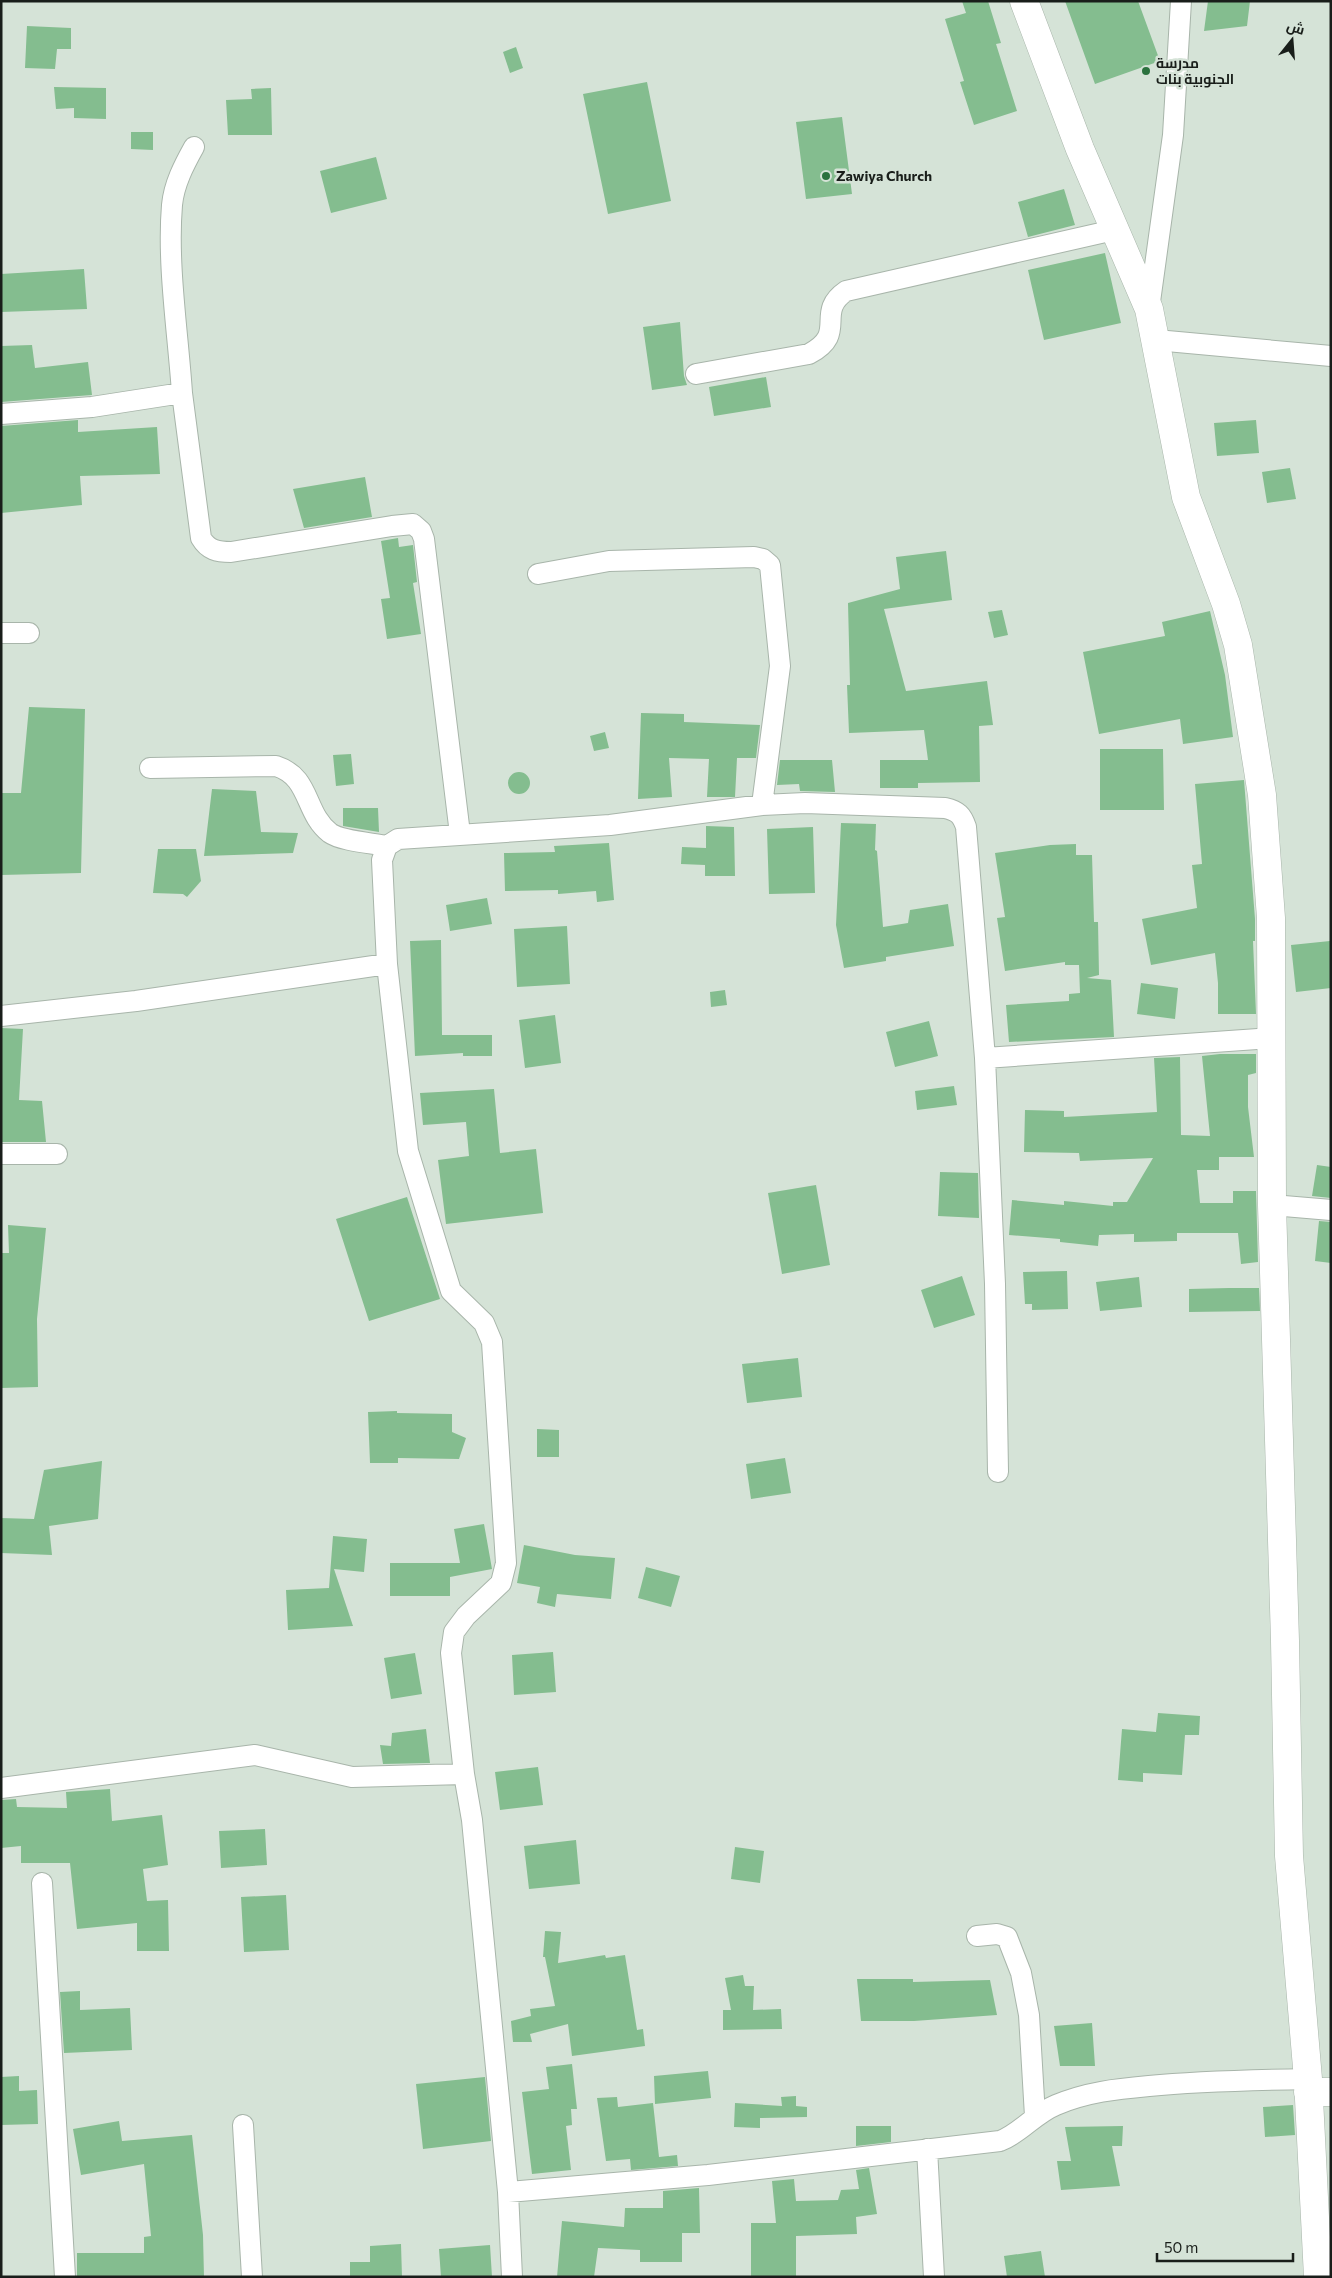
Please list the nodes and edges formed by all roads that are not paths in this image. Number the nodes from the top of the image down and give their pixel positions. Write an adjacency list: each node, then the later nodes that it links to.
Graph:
1 (1024, 1): 4 (street)
2 (1181, 1): 5 (street)
3 (194, 147): 9 (street)
4 (1114, 230): 5 (street); 8 (street)
5 (1149, 309): 6 (street)
6 (1156, 340): 7 (street); 20 (street)
7 (1331, 356)
8 (696, 374)
9 (182, 394): 10 (street); 16 (street)
10 (1, 414)
11 (538, 574): 15 (street)
12 (29, 632): 13 (street)
13 (1, 633)
14 (150, 768): 17 (street)
15 (762, 805): 16 (street); 21 (street)
16 (460, 834): 17 (street)
17 (387, 846): 18 (street)
18 (388, 964): 19 (street); 27 (street)
19 (1, 1016)
20 (1273, 1038): 21 (street); 24 (street)
21 (986, 1058): 26 (street)
22 (1, 1154): 23 (street)
23 (57, 1154)
24 (1272, 1205): 25 (street); 31 (street)
25 (1331, 1210)
26 (998, 1472)
27 (464, 1774): 28 (street); 35 (street)
28 (1, 1788)
29 (42, 1883): 36 (street)
30 (977, 1936): 32 (street)
31 (1316, 2088): 32 (street); 40 (street)
32 (1035, 2116): 34 (street)
33 (243, 2125): 37 (street)
34 (927, 2149): 35 (street); 39 (street)
35 (508, 2192): 38 (street)
36 (65, 2277)
37 (252, 2277)
38 (512, 2277)
39 (934, 2277)
40 (1318, 2277)

